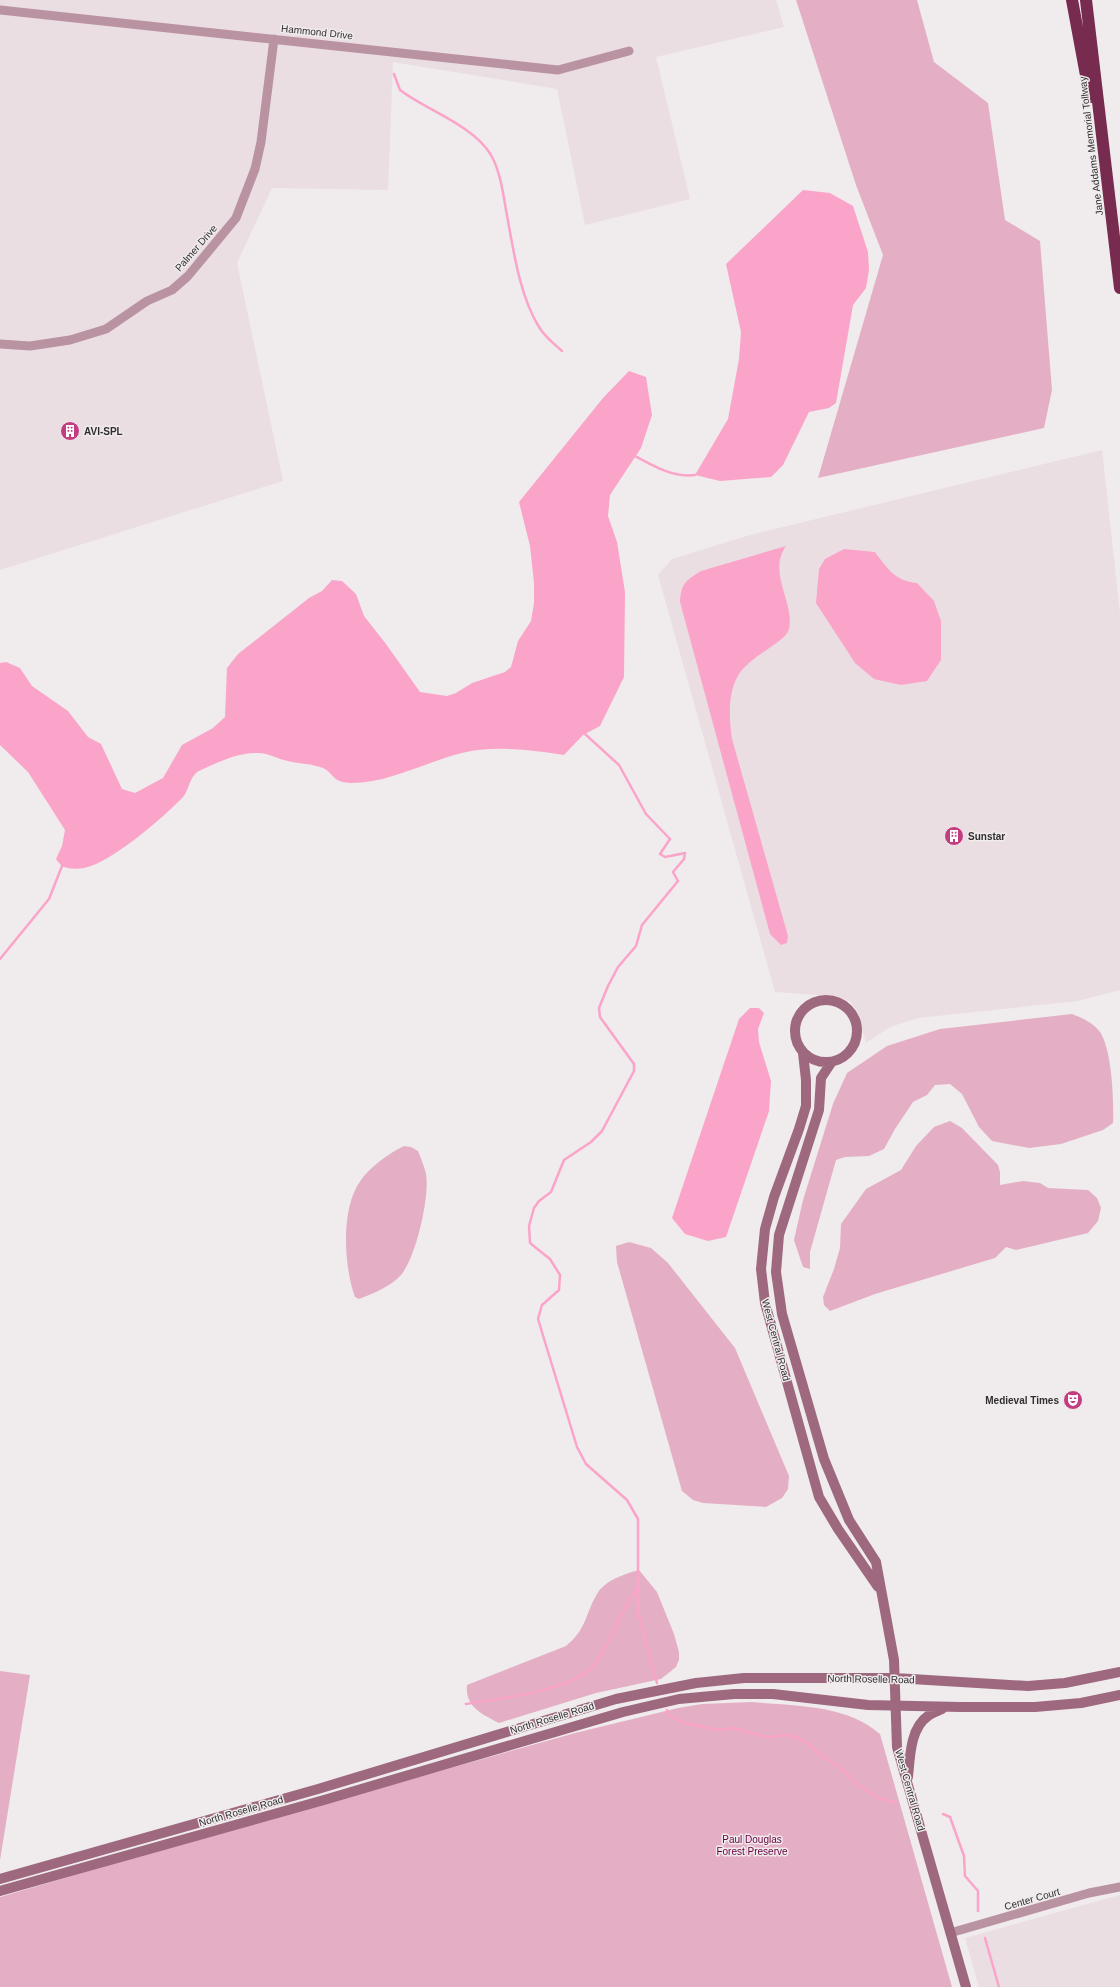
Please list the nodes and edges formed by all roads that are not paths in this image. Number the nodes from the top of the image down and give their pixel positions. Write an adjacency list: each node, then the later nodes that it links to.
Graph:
1 (1072, 0): 6 (highway)
2 (1086, 0): 6 (highway, Jane Addams Memorial Tollway)
3 (0, 10): 4 (street, Hammond Drive)
4 (274, 39): 5 (street, Hammond Drive); 8 (street, Palmer Drive)
5 (629, 51)
6 (1110, 200): 7 (highway, Jane Addams Memorial Tollway)
7 (1120, 288)
8 (0, 344)
9 (803, 1053): 10 (main road); 10 (main road); 11 (main road, West Central Road)
10 (831, 1062): 12 (main road, West Central Road)
11 (762, 1260): 12 (main road); 14 (main road, West Central Road)
12 (776, 1262): 13 (main road, West Central Road)
13 (795, 1357): 14 (main road); 15 (main road, West Central Road)
14 (781, 1360): 16 (main road, West Central Road)
15 (824, 1459): 16 (main road); 17 (main road, West Central Road)
16 (809, 1463): 17 (main road, West Central Road)
17 (879, 1588): 19 (main road, West Central Road)
18 (1120, 1672): 19 (main road, North Roselle Road)
19 (895, 1678): 21 (main road, West Central Road); 24 (main road, North Roselle Road)
20 (1120, 1695): 22 (main road, North Roselle Road)
21 (895, 1707): 22 (main road, North Roselle Road); 23 (main road, West Central Road); 26 (main road, North Roselle Road)
22 (946, 1708): 23 (main road)
23 (907, 1781): 27 (main road, West Central Road)
24 (0, 1879)
25 (1120, 1887): 27 (street, Center Court)
26 (0, 1891)
27 (950, 1933): 28 (main road, West Central Road)
28 (966, 1987)

